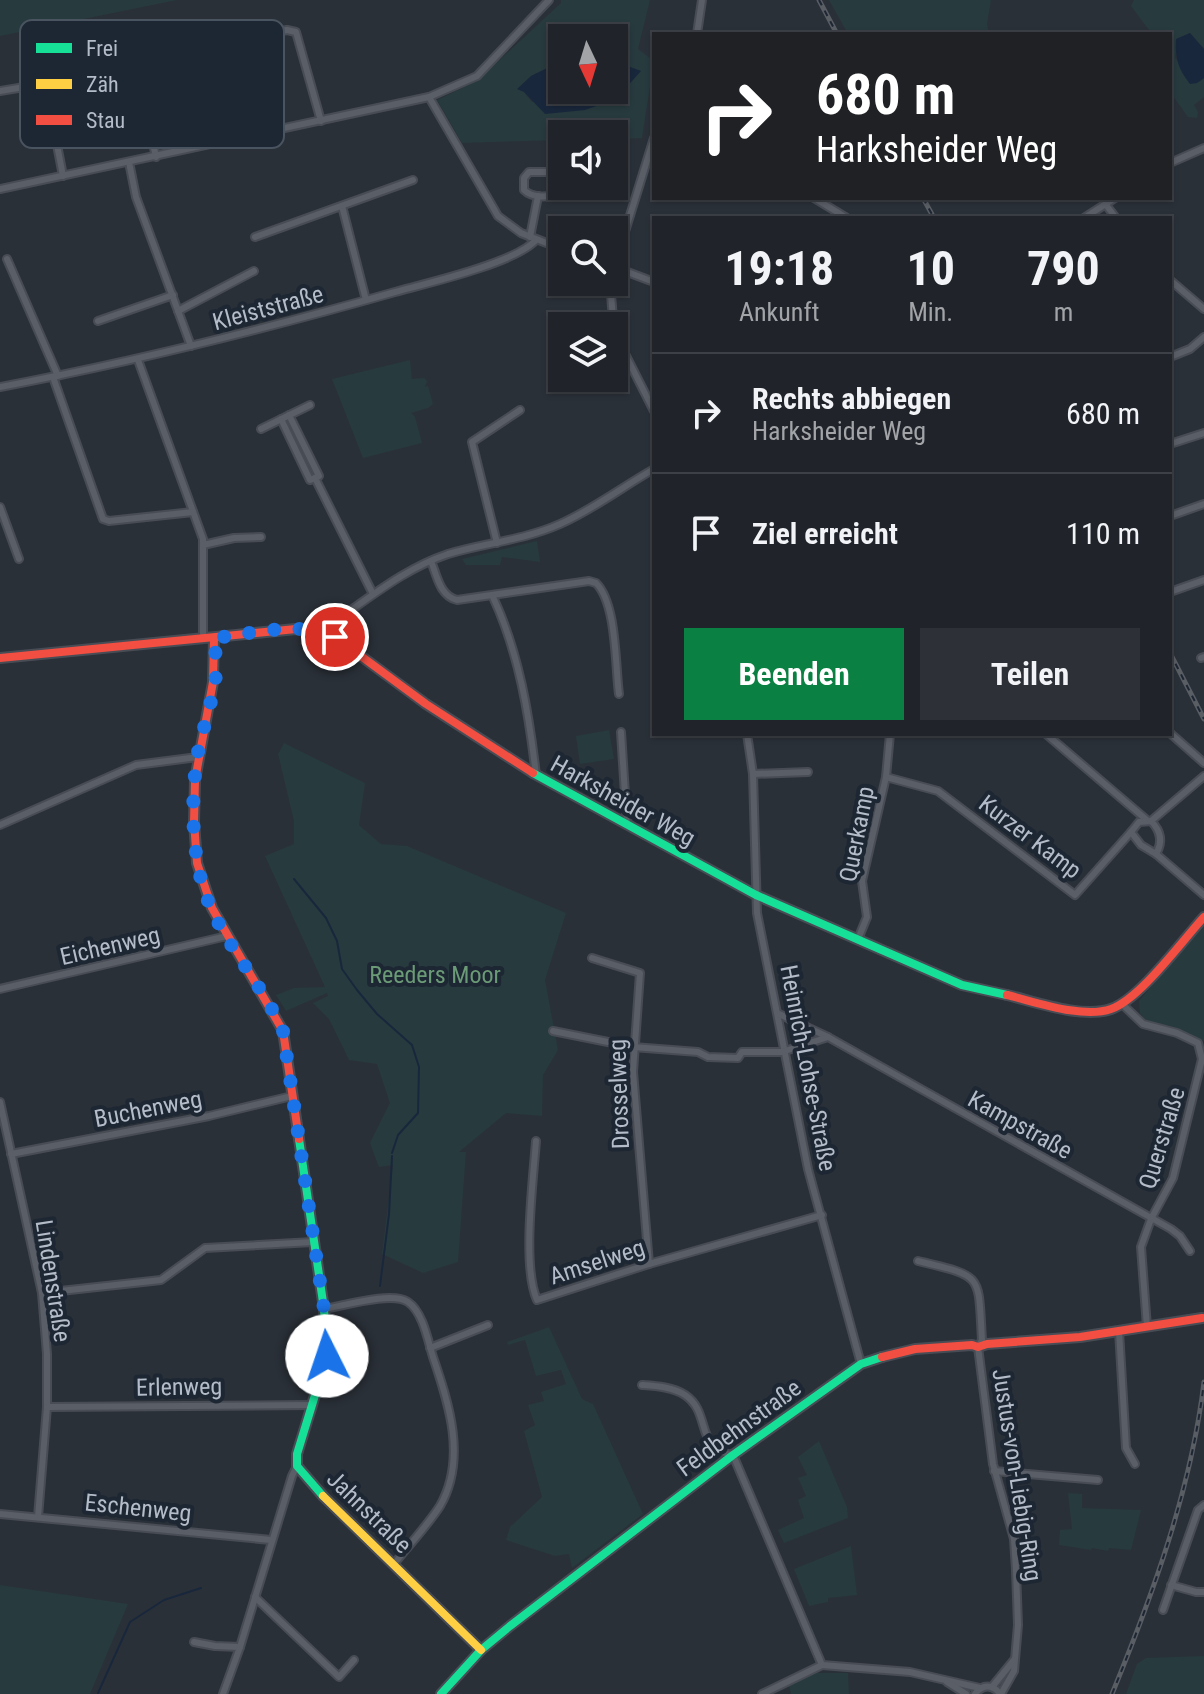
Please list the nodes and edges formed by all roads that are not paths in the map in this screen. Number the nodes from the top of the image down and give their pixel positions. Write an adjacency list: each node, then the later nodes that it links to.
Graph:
1 (549, 0): 7 (street)
2 (702, 0): 4 (street)
3 (284, 31): 8 (street)
4 (697, 32)
5 (20, 87): 6 (street)
6 (0, 91)
7 (429, 97): 8 (street); 35 (street)
8 (321, 121): 9 (street)
9 (284, 129)
10 (652, 144): 33 (street)
11 (58, 148): 19 (street)
12 (154, 148): 15 (street)
13 (196, 148): 15 (street)
14 (1204, 148): 17 (street)
15 (156, 157): 16 (street)
16 (129, 162): 19 (street); 42 (street)
17 (1172, 162)
18 (548, 171): 23 (street)
19 (63, 176): 21 (street)
20 (413, 180): 29 (street)
21 (0, 189)
22 (548, 195): 23 (street)
23 (538, 196): 35 (street)
24 (817, 200): 27 (street)
25 (829, 200): 27 (street)
26 (1112, 200): 28 (street)
27 (825, 205): 30 (street)
28 (1106, 205): 31 (street); 32 (street)
29 (342, 206): 34 (street); 44 (street)
30 (844, 216)
31 (1087, 216)
32 (1114, 216)
33 (628, 222)
34 (255, 237)
35 (533, 239): 36 (street); 44 (street, Kleiststraße)
36 (548, 244)
37 (7, 259): 52 (street)
38 (254, 271): 46 (street)
39 (628, 272): 40 (street)
40 (652, 281)
41 (1172, 282): 45 (street)
42 (173, 295): 46 (street); 47 (street)
43 (611, 296): 55 (street)
44 (366, 300): 49 (street, Kleiststraße)
45 (1204, 309)
46 (178, 311): 49 (street)
47 (98, 321)
48 (1204, 337): 50 (street)
49 (191, 346): 51 (street, Kleiststraße)
50 (1172, 356)
51 (138, 360): 52 (street, Kleiststraße); 66 (street)
52 (56, 377): 53 (street, Kleiststraße); 66 (street)
53 (0, 387)
54 (310, 405): 57 (street)
55 (652, 407)
56 (520, 410): 69 (street)
57 (289, 415): 58 (street); 63 (street)
58 (281, 419): 59 (street); 63 (street)
59 (261, 429)
60 (1204, 433): 61 (street)
61 (1172, 443)
62 (652, 470): 69 (street)
63 (315, 478): 75 (street)
64 (1204, 504): 67 (street)
65 (0, 507): 71 (street)
66 (193, 512): 70 (street)
67 (1172, 515)
68 (261, 537): 70 (street)
69 (497, 543): 72 (street)
70 (203, 545): 79 (street)
71 (19, 559)
72 (431, 561): 75 (street); 76 (street)
73 (1204, 580): 74 (street)
74 (1172, 591)
75 (373, 594): 77 (street)
76 (493, 597): 81 (street); 91 (street)
77 (317, 630): 78 (street); 91 (street, Harksheider Weg)
78 (214, 638): 79 (street); 87 (street, Jahnstraße)
79 (203, 639): 80 (street)
80 (0, 658)
81 (619, 694)
82 (621, 732): 96 (street)
83 (1172, 735): 88 (street)
84 (747, 736): 90 (street, Heinrich-Lohse-Straße)
85 (890, 736): 93 (street, Querkamp)
86 (1048, 736): 94 (street)
87 (198, 757): 95 (street); 102 (street, Jahnstraße)
88 (1204, 763)
89 (808, 772): 90 (street)
90 (753, 774): 99 (street, Heinrich-Lohse-Straße)
91 (536, 775): 96 (street, Harksheider Weg)
92 (1204, 776): 94 (street)
93 (886, 777): 97 (street, Kurzer Kamp); 103 (street, Querkamp)
94 (1150, 821): 97 (street); 98 (street)
95 (0, 825)
96 (627, 825): 99 (street, Harksheider Weg)
97 (1131, 832): 98 (street)
98 (1156, 854): 100 (street)
99 (756, 895): 103 (street, Harksheider Weg); 107 (street, Heinrich-Lohse-Straße)
100 (1204, 895)
101 (1204, 917): 106 (street)
102 (227, 936): 105 (street, Eichenweg); 112 (street, Jahnstraße)
103 (858, 939): 106 (street, Harksheider Weg)
104 (592, 958): 110 (street, Drosselweg)
105 (0, 989)
106 (1122, 1004): 117 (street, Querstraße)
107 (779, 1013): 109 (street, Kampstraße); 111 (street, Heinrich-Lohse-Straße)
108 (553, 1031): 110 (street)
109 (828, 1037): 111 (street); 117 (street, Kampstraße)
110 (633, 1047): 111 (street); 121 (street, Drosselweg)
111 (786, 1050): 116 (street, Heinrich-Lohse-Straße)
112 (292, 1096): 115 (street, Buchenweg); 118 (street, Jahnstraße)
113 (0, 1102): 115 (street, Lindenstraße)
114 (536, 1141): 121 (street, Amselweg)
115 (11, 1154): 122 (street, Lindenstraße)
116 (822, 1215): 121 (street, Amselweg); 130 (street, Heinrich-Lohse-Straße)
117 (1151, 1219): 119 (street, Kampstraße); 126 (street, Querstraße)
118 (313, 1242): 122 (street); 123 (street, Jahnstraße)
119 (1190, 1251)
120 (918, 1261): 128 (street, Justus-von-Liebig-Ring)
121 (649, 1264)
122 (42, 1293): 133 (street, Lindenstraße)
123 (324, 1309): 129 (street); 132 (street, Jahnstraße)
124 (1202, 1318): 126 (street, Feldbehnstraße)
125 (488, 1325): 129 (street)
126 (1147, 1327): 127 (street, Feldbehnstraße)
127 (1119, 1331): 128 (street, Feldbehnstraße); 135 (street)
128 (978, 1347): 130 (street, Feldbehnstraße); 137 (street, Justus-von-Liebig-Ring)
129 (430, 1348): 143 (street)
130 (861, 1364): 134 (street, Feldbehnstraße)
131 (642, 1385): 134 (street)
132 (312, 1405): 133 (street, Erlenweg); 136 (street, Jahnstraße)
133 (47, 1407): 141 (street, Lindenstraße)
134 (733, 1455): 150 (street, Feldbehnstraße); 153 (street)
135 (1135, 1464)
136 (297, 1466): 142 (street); 143 (street, Jahnstraße)
137 (994, 1471): 138 (street); 151 (street, Justus-von-Liebig-Ring)
138 (1098, 1480)
139 (1204, 1505): 144 (street)
140 (0, 1514): 141 (street, Eschenweg)
141 (38, 1517): 142 (street, Eschenweg)
142 (271, 1540): 146 (street)
143 (394, 1564): 150 (street, Jahnstraße)
144 (1171, 1585): 145 (street); 147 (street)
145 (1204, 1592)
146 (255, 1597): 149 (street); 152 (street)
147 (1163, 1610)
148 (194, 1642): 149 (street)
149 (240, 1647): 157 (street)
150 (481, 1650): 158 (street, Feldbehnstraße)
151 (1016, 1657): 155 (street); 161 (street, Justus-von-Liebig-Ring)
152 (354, 1660)
153 (822, 1665): 154 (street); 159 (street)
154 (941, 1678): 156 (street); 160 (street)
155 (992, 1687): 156 (street); 161 (street)
156 (977, 1691)
157 (223, 1694)
158 (441, 1694)
159 (762, 1694)
160 (966, 1694)
161 (1001, 1694)

